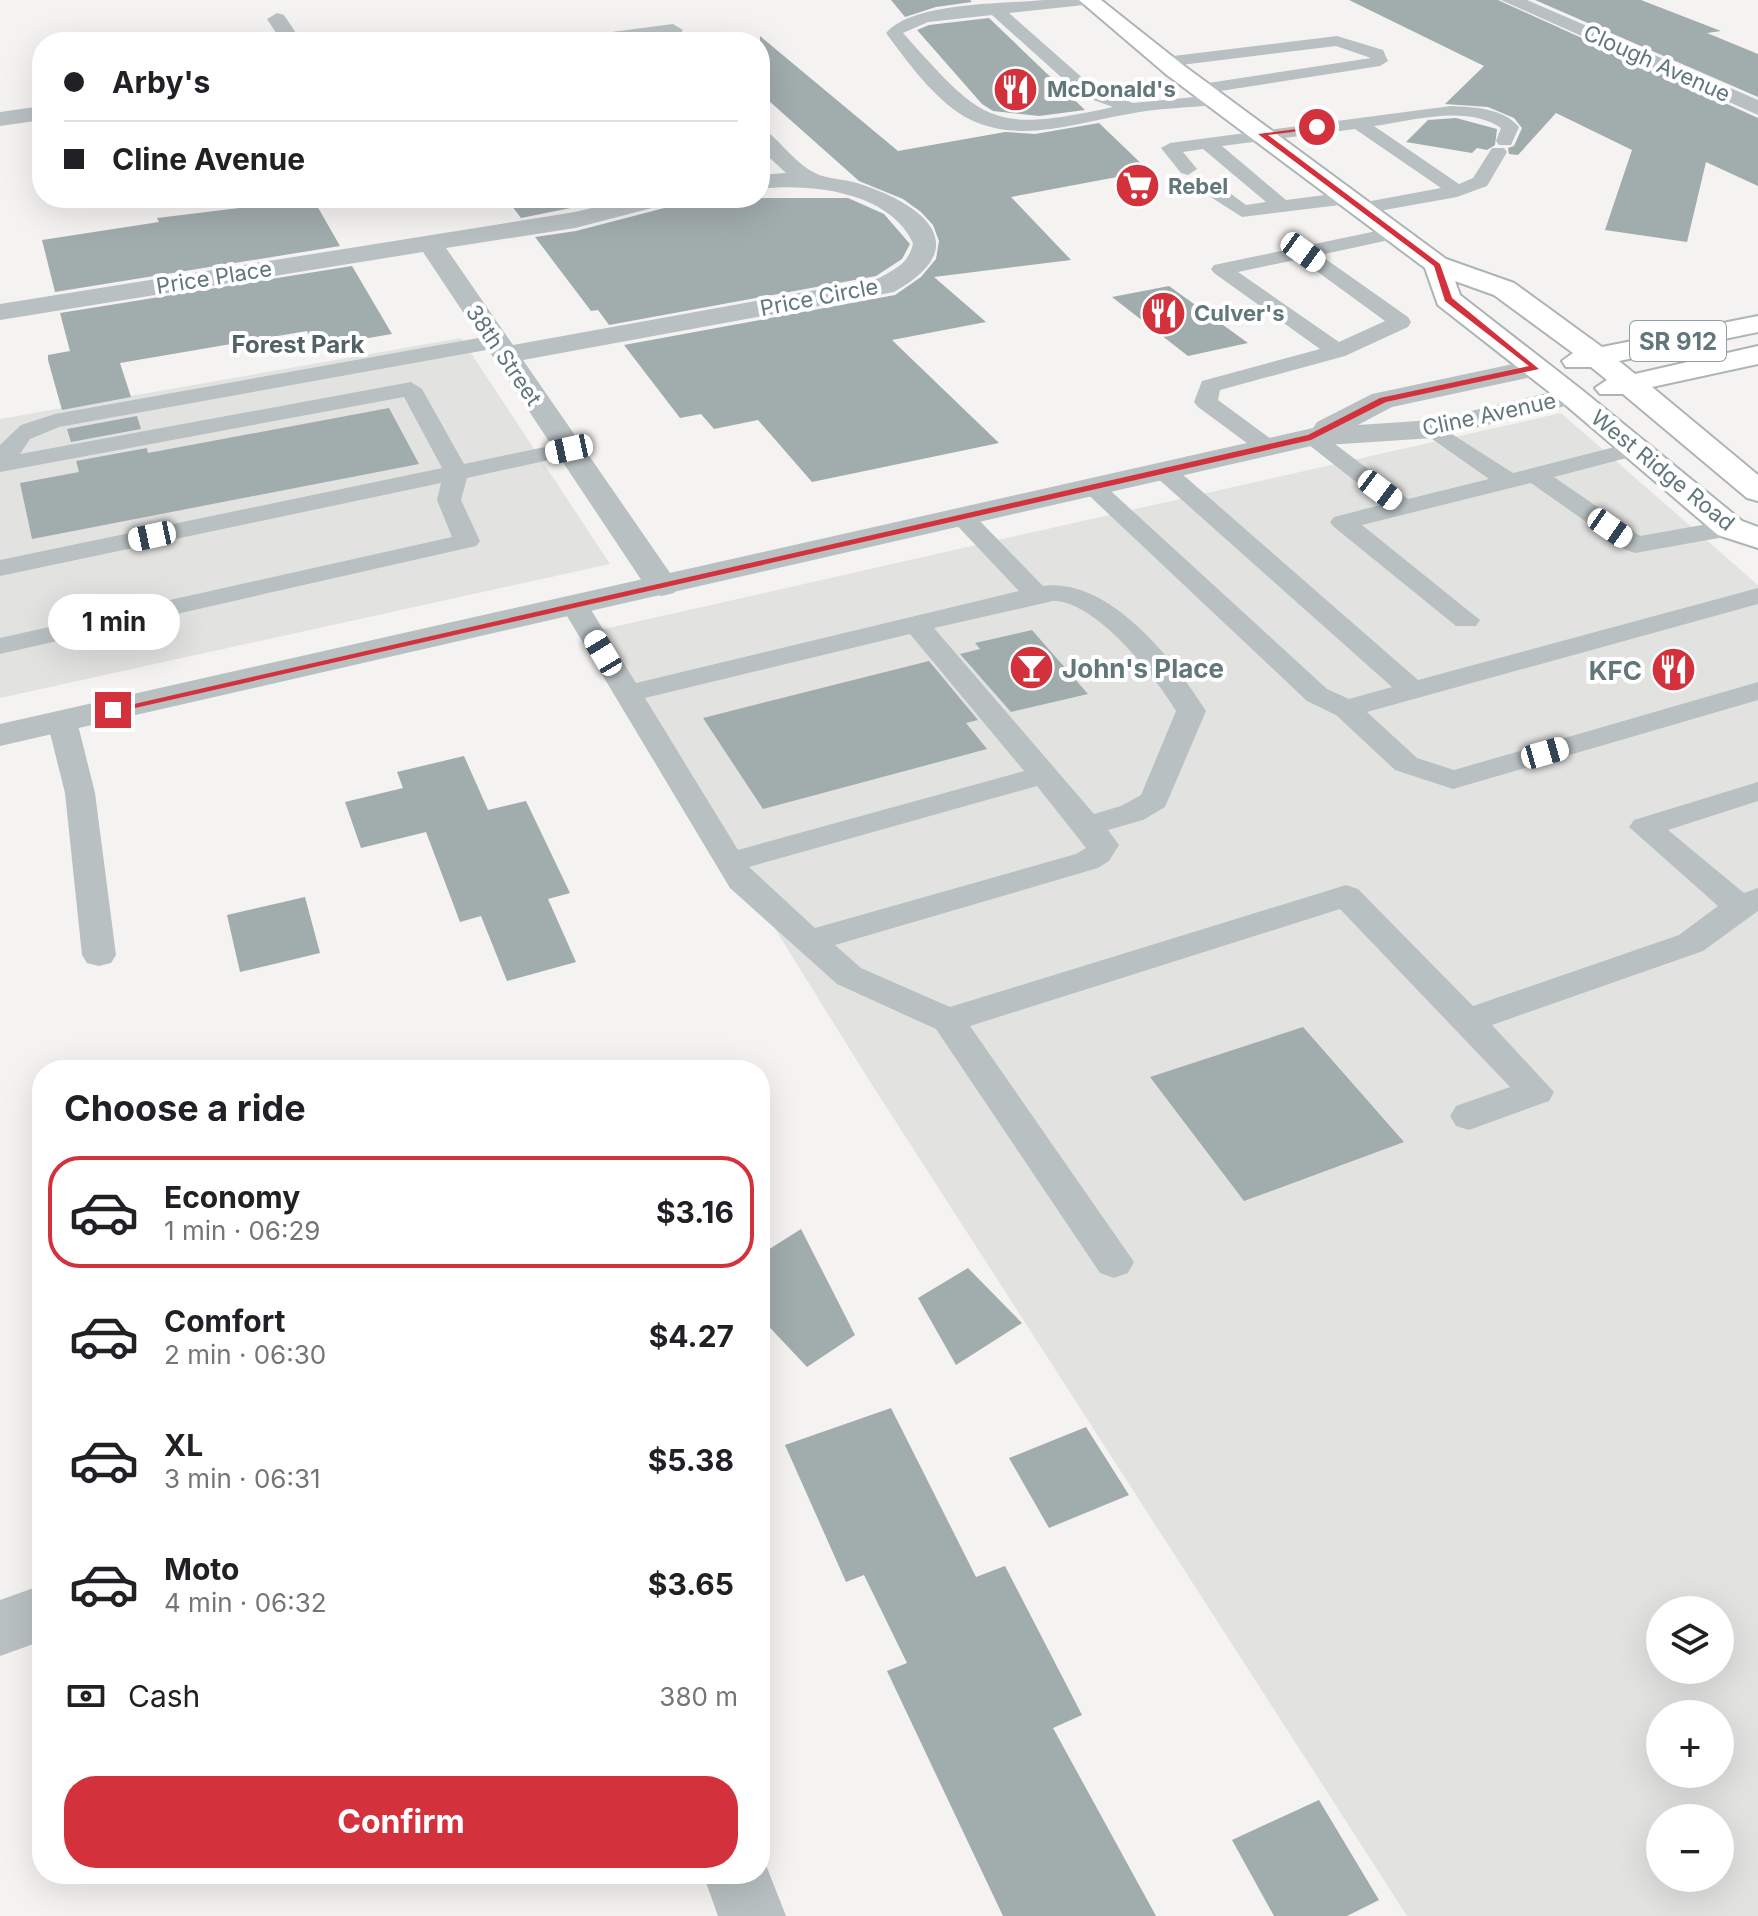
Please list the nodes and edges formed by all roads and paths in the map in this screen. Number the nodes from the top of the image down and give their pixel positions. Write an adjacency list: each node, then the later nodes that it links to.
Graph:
1 (1086, 0): 3 (lane); 8 (main road)
2 (1511, 0): 11 (street, Clough Avenue)
3 (996, 10): 10 (lane); 10 (lane)
4 (277, 19): 6 (street)
5 (673, 30): 7 (street)
6 (285, 32)
7 (658, 32)
8 (1165, 62): 9 (main road); 9 (lane)
9 (1208, 94): 10 (lane); 15 (main road)
10 (1131, 108)
11 (1758, 108)
12 (32, 114): 13 (street)
13 (0, 119)
14 (1359, 124): 15 (lane); 23 (lane); 23 (lane)
15 (1262, 134): 16 (lane); 25 (main road)
16 (1207, 143): 18 (lane); 26 (lane)
17 (770, 146): 21 (street)
18 (1170, 148): 19 (lane); 20 (lane)
19 (1147, 159)
20 (1188, 169)
21 (808, 180): 22 (street, Price Circle); 34 (street, Price Circle)
22 (770, 182)
23 (1457, 191): 25 (lane)
24 (1208, 196): 26 (lane)
25 (1355, 203): 26 (lane); 28 (main road)
26 (1281, 205)
27 (622, 208): 29 (street)
28 (1396, 233): 30 (lane); 31 (main road)
29 (429, 242): 32 (street, Price Place); 34 (street, 38th Street)
30 (1303, 252): 35 (lane); 35 (lane)
31 (1437, 265): 37 (main road, West Ridge Road); 38 (main road, West Ridge Road)
32 (0, 312)
33 (1758, 324): 37 (main road, Cline Avenue / SR 912)
34 (500, 348): 44 (street, 38th Street); 46 (lane)
35 (1337, 351): 43 (lane)
36 (1758, 355): 39 (main road, Cline Avenue / SR 912)
37 (1597, 357): 38 (main road, Cline Avenue / SR 912); 39 (main road, West Ridge Road)
38 (1536, 368): 40 (main road, West Ridge Road); 42 (street, Cline Avenue)
39 (1629, 384): 40 (main road, Cline Avenue / SR 912); 51 (main road, West Ridge Road)
40 (1572, 396): 41 (street, Cline Avenue); 45 (main road, West Ridge Road)
41 (1433, 429): 42 (street, Cline Avenue); 49 (lane)
42 (1311, 437): 43 (street, Cline Avenue); 52 (lane)
43 (1267, 447): 47 (street, Cline Avenue)
44 (569, 449): 48 (lane); 56 (street, 38th Street)
45 (1634, 449): 49 (lane); 54 (main road, West Ridge Road)
46 (2, 465): 48 (lane)
47 (1164, 471): 50 (street, Cline Avenue); 64 (lane)
48 (456, 472): 55 (lane); 63 (lane)
49 (1523, 478): 52 (lane); 54 (lane)
50 (1092, 487): 53 (street, Cline Avenue); 67 (lane)
51 (1758, 491)
52 (1404, 508): 60 (lane)
53 (962, 517): 56 (street, Cline Avenue); 57 (lane)
54 (1744, 533)
55 (0, 568)
56 (662, 586): 59 (street, Cline Avenue)
57 (1037, 595): 62 (lane); 72 (lane)
58 (1747, 599): 61 (lane); 64 (lane)
59 (575, 606): 66 (lane); 68 (street, Cline Avenue)
60 (1466, 620)
61 (1758, 621)
62 (916, 624): 66 (lane); 70 (lane)
63 (0, 646)
64 (1413, 691): 67 (lane)
65 (1758, 691): 67 (lane)
66 (628, 694): 73 (lane)
67 (1346, 709)
68 (62, 721): 69 (street, Cline Avenue); 76 (lane)
69 (0, 735)
70 (1044, 775): 72 (lane); 73 (lane)
71 (1758, 791): 74 (lane)
72 (1096, 836): 75 (lane)
73 (730, 862): 75 (lane)
74 (1749, 902): 78 (lane)
75 (809, 941): 77 (lane)
76 (99, 955)
77 (948, 1020): 78 (lane); 80 (lane)
78 (1467, 1021): 79 (lane)
79 (1469, 1116)
80 (1114, 1262)
81 (32, 1617): 82 (street)
82 (0, 1628)
83 (741, 1884): 84 (street)
84 (752, 1916)

